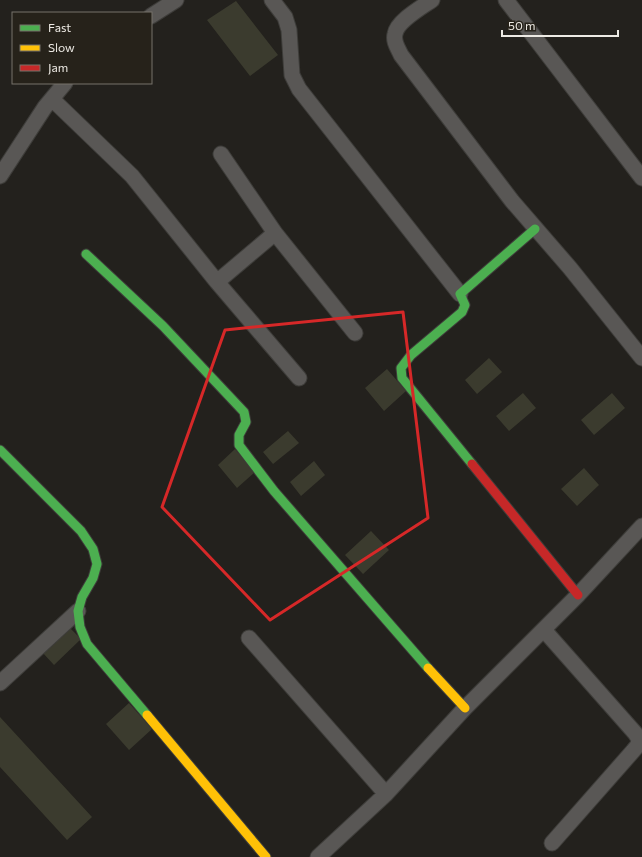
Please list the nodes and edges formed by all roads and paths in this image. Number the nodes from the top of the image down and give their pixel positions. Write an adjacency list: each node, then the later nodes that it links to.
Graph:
1 (176, 0): 5 (street)
2 (272, 0): 15 (street)
3 (432, 0): 11 (street)
4 (506, 0): 10 (street)
5 (152, 15)
6 (64, 84): 7 (street)
7 (52, 98): 9 (street); 14 (street)
8 (221, 154): 12 (street)
9 (0, 176)
10 (642, 178)
11 (535, 229): 15 (street); 17 (street)
12 (275, 233): 14 (street); 16 (street)
13 (86, 254): 26 (street)
14 (217, 282): 18 (street)
15 (460, 294): 21 (street)
16 (355, 332)
17 (642, 358)
18 (299, 378)
19 (0, 450): 22 (street)
20 (642, 526): 21 (street)
21 (578, 595): 23 (street)
22 (78, 611): 25 (street); 29 (street)
23 (544, 630): 26 (street); 28 (street)
24 (249, 638): 27 (street)
25 (0, 683)
26 (465, 708): 27 (street)
27 (386, 794): 30 (street)
28 (552, 842)
29 (266, 857)
30 (318, 857)

